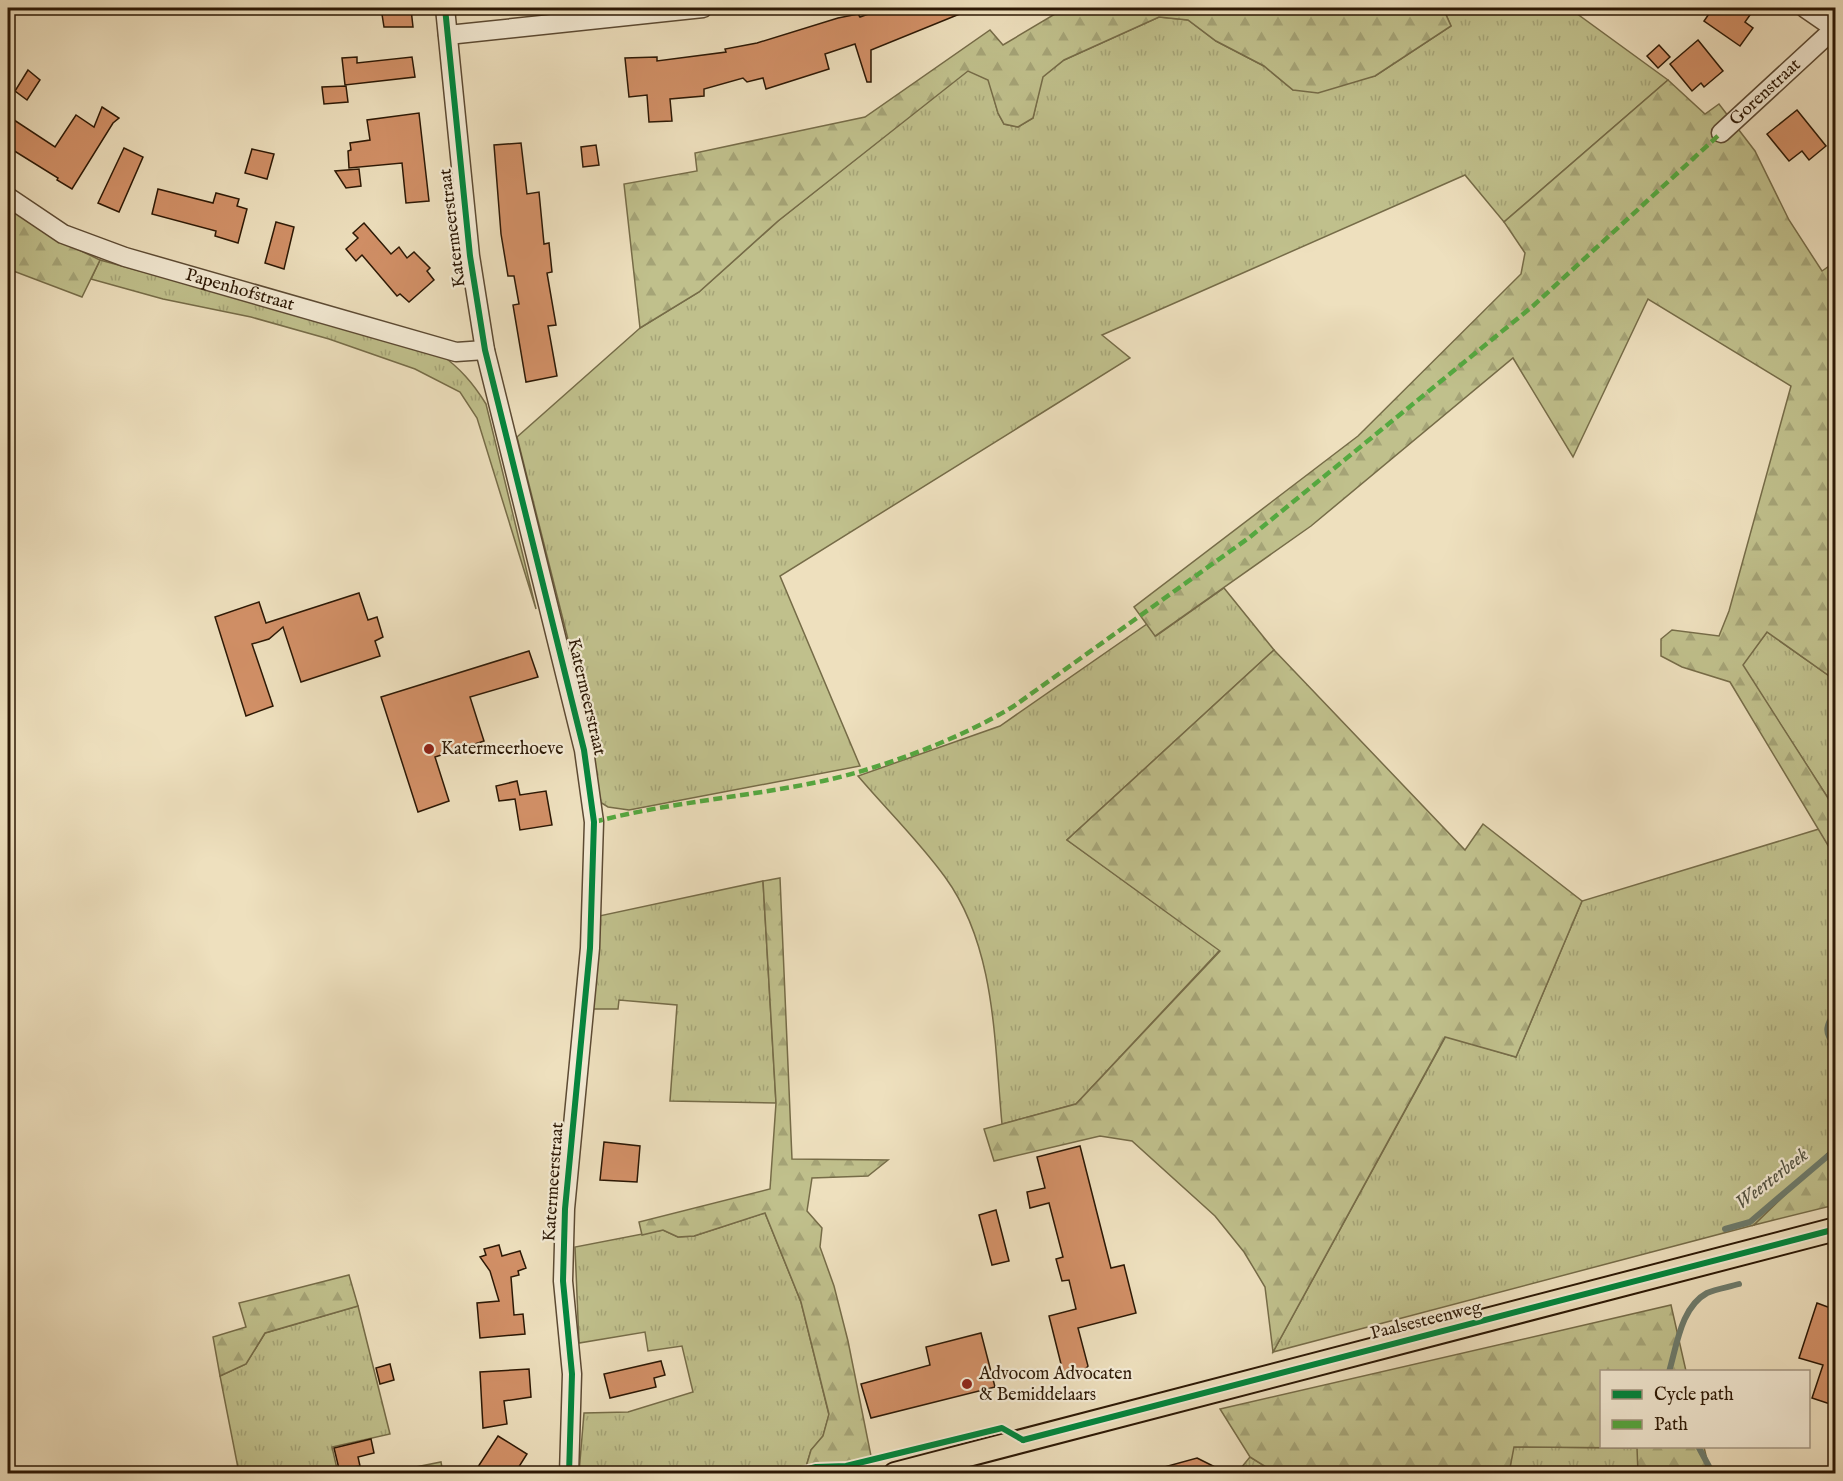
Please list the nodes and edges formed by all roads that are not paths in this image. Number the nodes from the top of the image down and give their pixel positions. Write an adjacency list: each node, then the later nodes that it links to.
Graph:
1 (445, 8): 5 (street, Katermeerstraat)
2 (703, 8): 5 (street)
3 (1805, 8): 4 (street)
4 (1835, 28): 6 (street, Gorenstraat)
5 (448, 35): 8 (street, Katermeerstraat)
6 (1720, 133)
7 (8, 196): 8 (street, Papenhofstraat)
8 (485, 350): 10 (street, Katermeerstraat)
9 (1836, 1229): 11 (main road, Paalsesteenweg)
10 (568, 1473)
11 (895, 1473)

